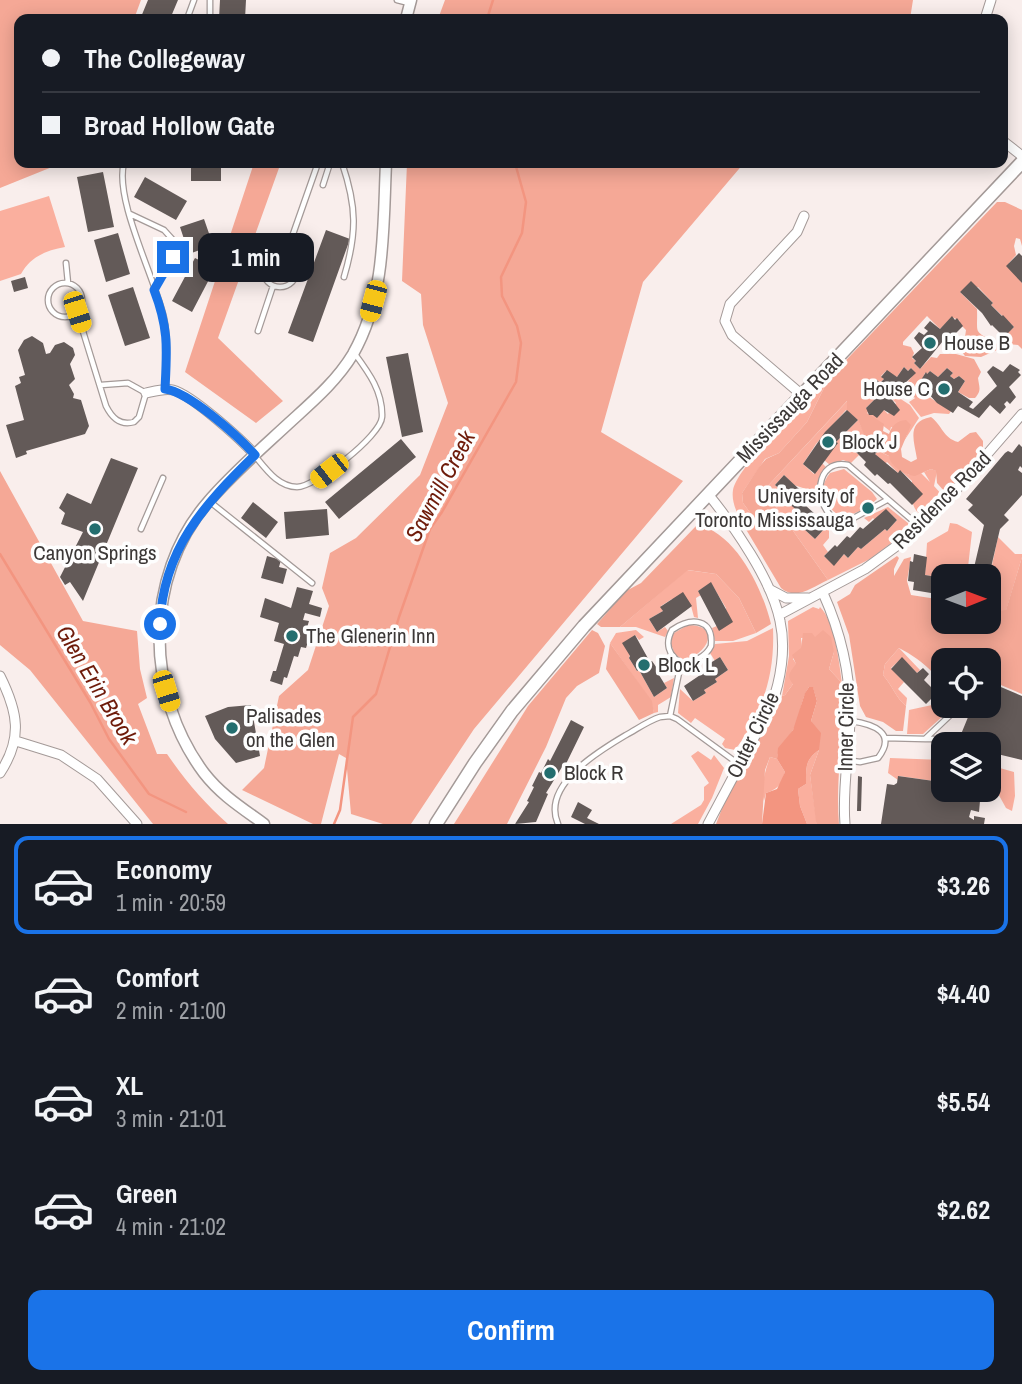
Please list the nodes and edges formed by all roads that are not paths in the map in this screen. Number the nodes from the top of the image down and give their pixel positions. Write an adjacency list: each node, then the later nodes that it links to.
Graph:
1 (397, 0): 2 (lane)
2 (411, 2)
3 (1008, 145): 4 (street)
4 (1022, 156)
5 (1022, 162): 26 (main road, Mississauga Road)
6 (122, 168): 12 (lane)
7 (316, 168): 14 (lane)
8 (328, 168): 11 (lane)
9 (343, 168): 16 (lane)
10 (386, 168): 22 (street)
11 (323, 185)
12 (130, 214): 19 (lane); 19 (lane)
13 (804, 216): 26 (street)
14 (286, 254): 18 (lane); 18 (lane)
15 (65, 263): 17 (lane)
16 (344, 277)
17 (68, 283): 20 (lane); 20 (lane)
18 (273, 286): 21 (lane)
19 (154, 290): 24 (lane)
20 (77, 312): 23 (lane)
21 (258, 331)
22 (354, 352): 28 (street); 28 (lane)
23 (101, 386): 25 (lane); 25 (lane)
24 (165, 389): 25 (street); 28 (street)
25 (146, 393)
26 (802, 396): 30 (main road, Mississauga Road)
27 (1022, 414): 33 (street, Residence Road)
28 (255, 455): 32 (street)
29 (163, 478): 34 (lane)
30 (708, 494): 36 (street, Outer Circle); 55 (main road, Mississauga Road)
31 (887, 500): 31 (lane); 33 (lane)
32 (209, 501): 35 (lane); 52 (street)
33 (920, 527): 37 (street, Residence Road)
34 (142, 529)
35 (312, 583)
36 (767, 588): 38 (street); 39 (street, Outer Circle)
37 (823, 593): 38 (street, Residence Road); 44 (street, Inner Circle)
38 (812, 598): 39 (street, Residence Road)
39 (779, 615): 50 (street, Outer Circle)
40 (681, 663): 40 (lane); 42 (lane)
41 (0, 676): 48 (street)
42 (670, 716): 50 (lane); 56 (lane)
43 (947, 718): 46 (lane)
44 (850, 721): 45 (lane); 49 (street, Inner Circle)
45 (885, 738): 46 (lane); 49 (lane)
46 (925, 739): 47 (lane)
47 (931, 739)
48 (16, 741): 51 (street); 54 (street)
49 (846, 760): 57 (street, Inner Circle)
50 (740, 765): 53 (street, Outer Circle)
51 (0, 773)
52 (265, 823)
53 (709, 823)
54 (137, 824)
55 (436, 824)
56 (558, 824)
57 (845, 824)

